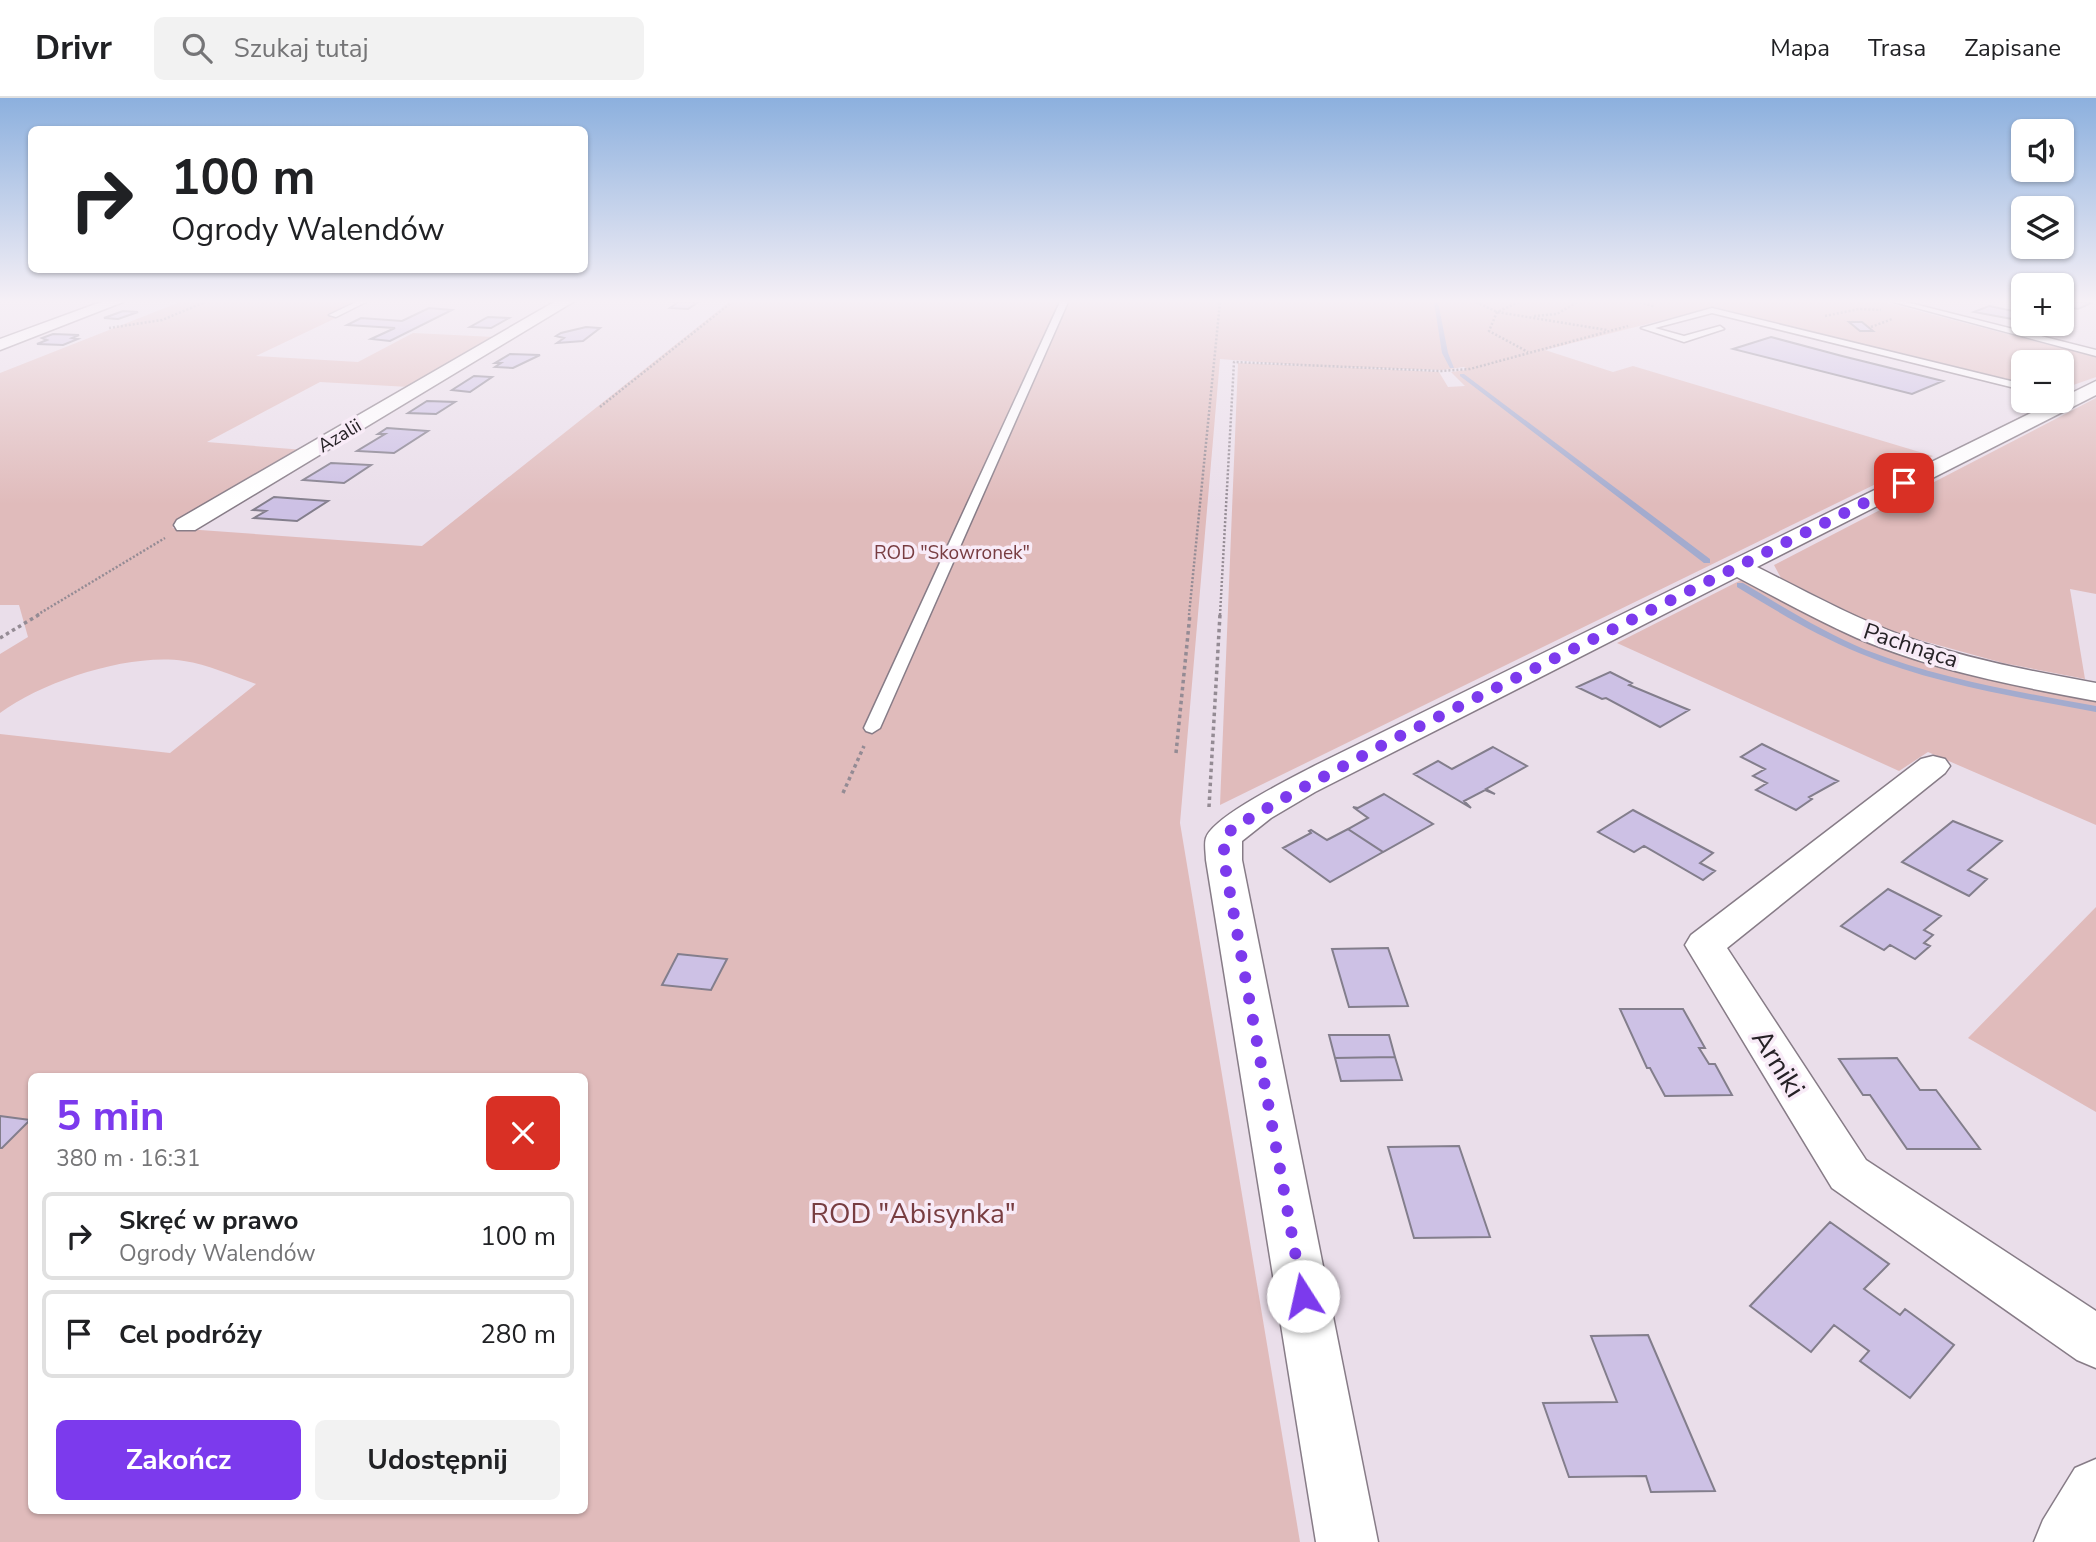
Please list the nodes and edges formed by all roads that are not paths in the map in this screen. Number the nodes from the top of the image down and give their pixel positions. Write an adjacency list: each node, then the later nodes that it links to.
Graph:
1 (450, 369): 6 (street, Azalii)
2 (1035, 369): 9 (lane)
3 (1952, 369): 4 (lane)
4 (2011, 384)
5 (2076, 394): 7 (street)
6 (186, 525)
7 (1737, 566): 8 (street, Pachnąca); 13 (street)
8 (2096, 692)
9 (872, 728)
10 (1933, 766): 11 (street, Arniki)
11 (2096, 1342)
12 (2096, 1489): 14 (street)
13 (1347, 1542)
14 (2065, 1542)

